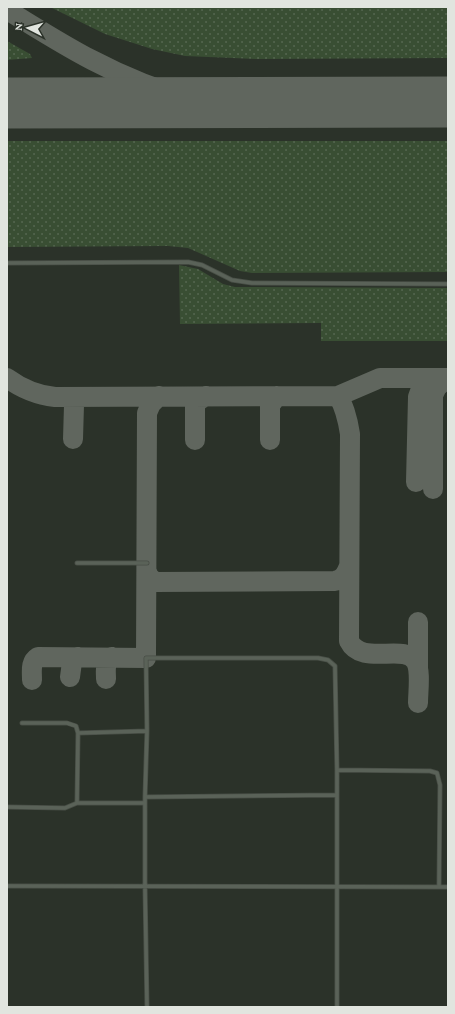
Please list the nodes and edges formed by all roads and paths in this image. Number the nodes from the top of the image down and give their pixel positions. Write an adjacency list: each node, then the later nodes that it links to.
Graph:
1 (7, 262): 2 (lane)
2 (448, 284)
3 (77, 563): 4 (lane)
4 (147, 563)
5 (22, 723): 7 (lane)
6 (147, 731): 7 (lane); 8 (lane); 10 (lane)
7 (78, 733): 11 (lane)
8 (337, 770): 9 (lane); 17 (lane)
9 (337, 795): 10 (lane); 16 (lane)
10 (145, 797): 12 (lane)
11 (78, 803): 12 (lane); 13 (lane)
12 (145, 803): 15 (lane)
13 (7, 807)
14 (7, 886): 15 (lane)
15 (145, 886): 16 (lane); 19 (lane)
16 (336, 886): 17 (lane); 20 (lane)
17 (439, 887): 18 (lane)
18 (448, 887)
19 (147, 1007)
20 (337, 1007)

